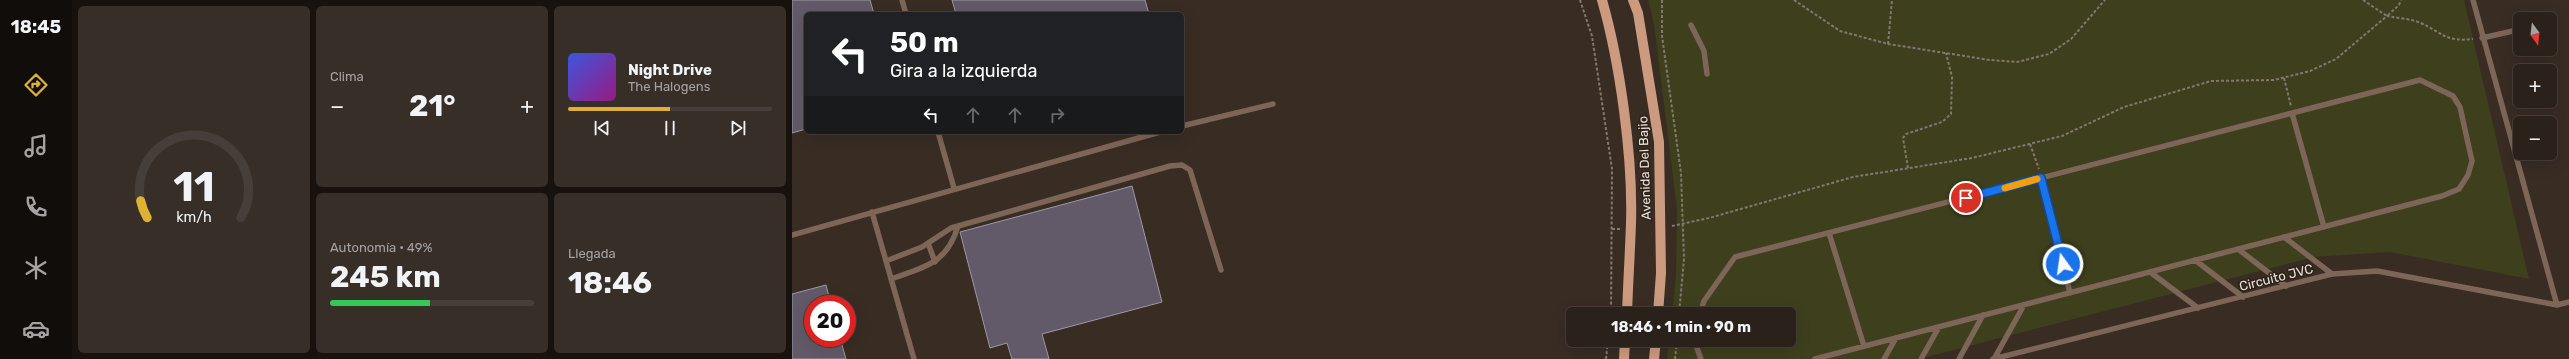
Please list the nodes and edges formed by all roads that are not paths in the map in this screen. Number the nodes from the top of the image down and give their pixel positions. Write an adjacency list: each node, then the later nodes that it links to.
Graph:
1 (902, 0): 5 (lane)
2 (1602, 0): 38 (main road, Avenida Del Bajio)
3 (1633, 0): 39 (main road, Avenida Del Bajio)
4 (2473, 0): 8 (lane)
5 (905, 12)
6 (1691, 25): 9 (lane)
7 (2513, 31): 8 (lane)
8 (2482, 38): 37 (lane)
9 (1707, 74)
10 (1273, 104): 12 (lane)
11 (2292, 113): 15 (lane); 19 (lane); 19 (lane)
12 (1184, 126)
13 (939, 134): 16 (lane)
14 (1149, 134): 16 (lane)
15 (2041, 178): 20 (lane); 33 (lane)
16 (954, 188): 17 (lane)
17 (872, 212): 21 (lane); 26 (lane)
18 (958, 226): 23 (lane); 27 (lane); 28 (lane)
19 (2324, 227): 22 (lane)
20 (1829, 233): 40 (lane); 45 (lane)
21 (792, 235)
22 (2284, 237): 24 (lane); 30 (lane)
23 (928, 243): 26 (lane); 27 (lane)
24 (2238, 249): 25 (lane); 32 (lane)
25 (2195, 260): 29 (lane); 34 (lane)
26 (886, 261): 31 (lane)
27 (934, 262): 31 (lane)
28 (1221, 270)
29 (2150, 272): 33 (lane); 41 (lane)
30 (2332, 274): 32 (lane, Circuito JVC); 37 (lane, Circuito JVC)
31 (891, 279): 49 (lane)
32 (2286, 286): 34 (lane, Circuito JVC)
33 (2070, 293): 36 (lane)
34 (2243, 297): 41 (lane, Circuito JVC)
35 (2569, 302): 37 (lane, Circuito JVC)
36 (2024, 305): 42 (lane); 57 (lane)
37 (2557, 305)
38 (1627, 307)
39 (1659, 307)
40 (1702, 307)
41 (2198, 308): 57 (lane, Circuito JVC)
42 (1983, 315): 43 (lane); 56 (lane)
43 (1940, 327): 44 (lane); 55 (lane)
44 (1896, 338): 45 (lane); 54 (lane)
45 (1864, 346): 53 (lane)
46 (1625, 347): 50 (main road)
47 (1655, 347): 51 (main road)
48 (1697, 347): 52 (lane)
49 (914, 359)
50 (1624, 359)
51 (1654, 359)
52 (1701, 359)
53 (1815, 359)
54 (1884, 359)
55 (1922, 359)
56 (1959, 359)
57 (1993, 359)

